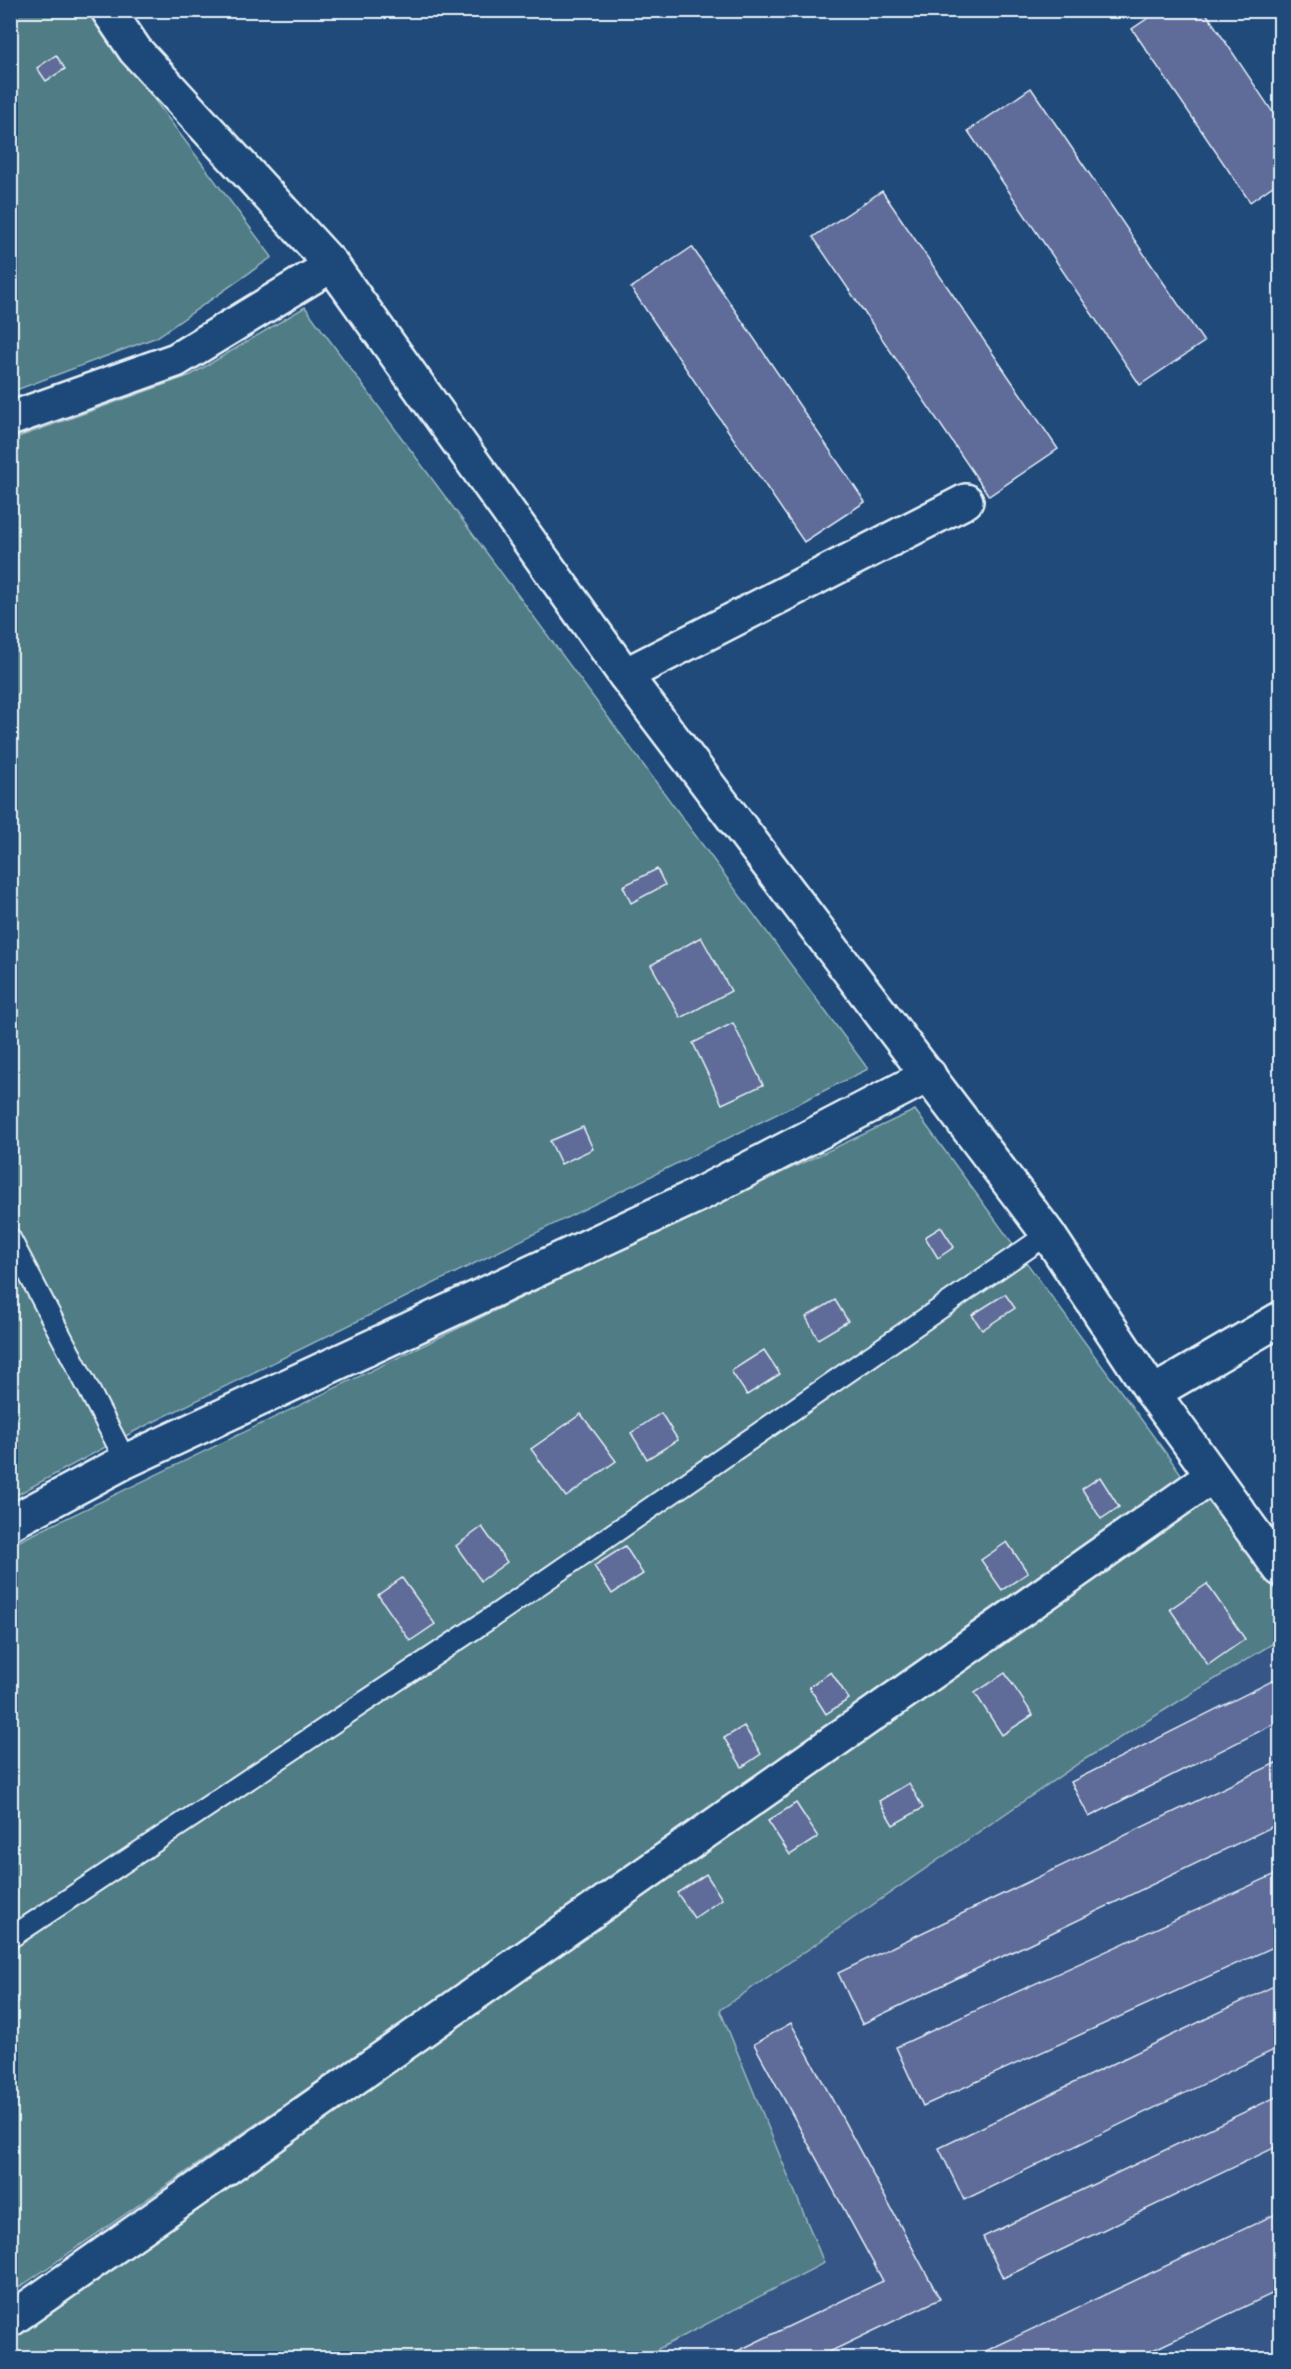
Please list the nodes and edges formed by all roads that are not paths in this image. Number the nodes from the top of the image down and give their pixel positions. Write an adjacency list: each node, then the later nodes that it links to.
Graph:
1 (108, 10): 2 (street)
2 (332, 265): 3 (street); 5 (street)
3 (10, 419)
4 (966, 501): 5 (street)
5 (625, 675): 6 (street)
6 (929, 1075): 7 (street); 11 (street)
7 (1048, 1234): 10 (street); 15 (lane)
8 (10, 1238): 11 (lane)
9 (1281, 1319): 10 (street)
10 (1153, 1393): 12 (street)
11 (126, 1461): 13 (street)
12 (1212, 1476): 14 (street); 16 (street)
13 (10, 1523)
14 (1281, 1569)
15 (10, 1938)
16 (10, 2320)

